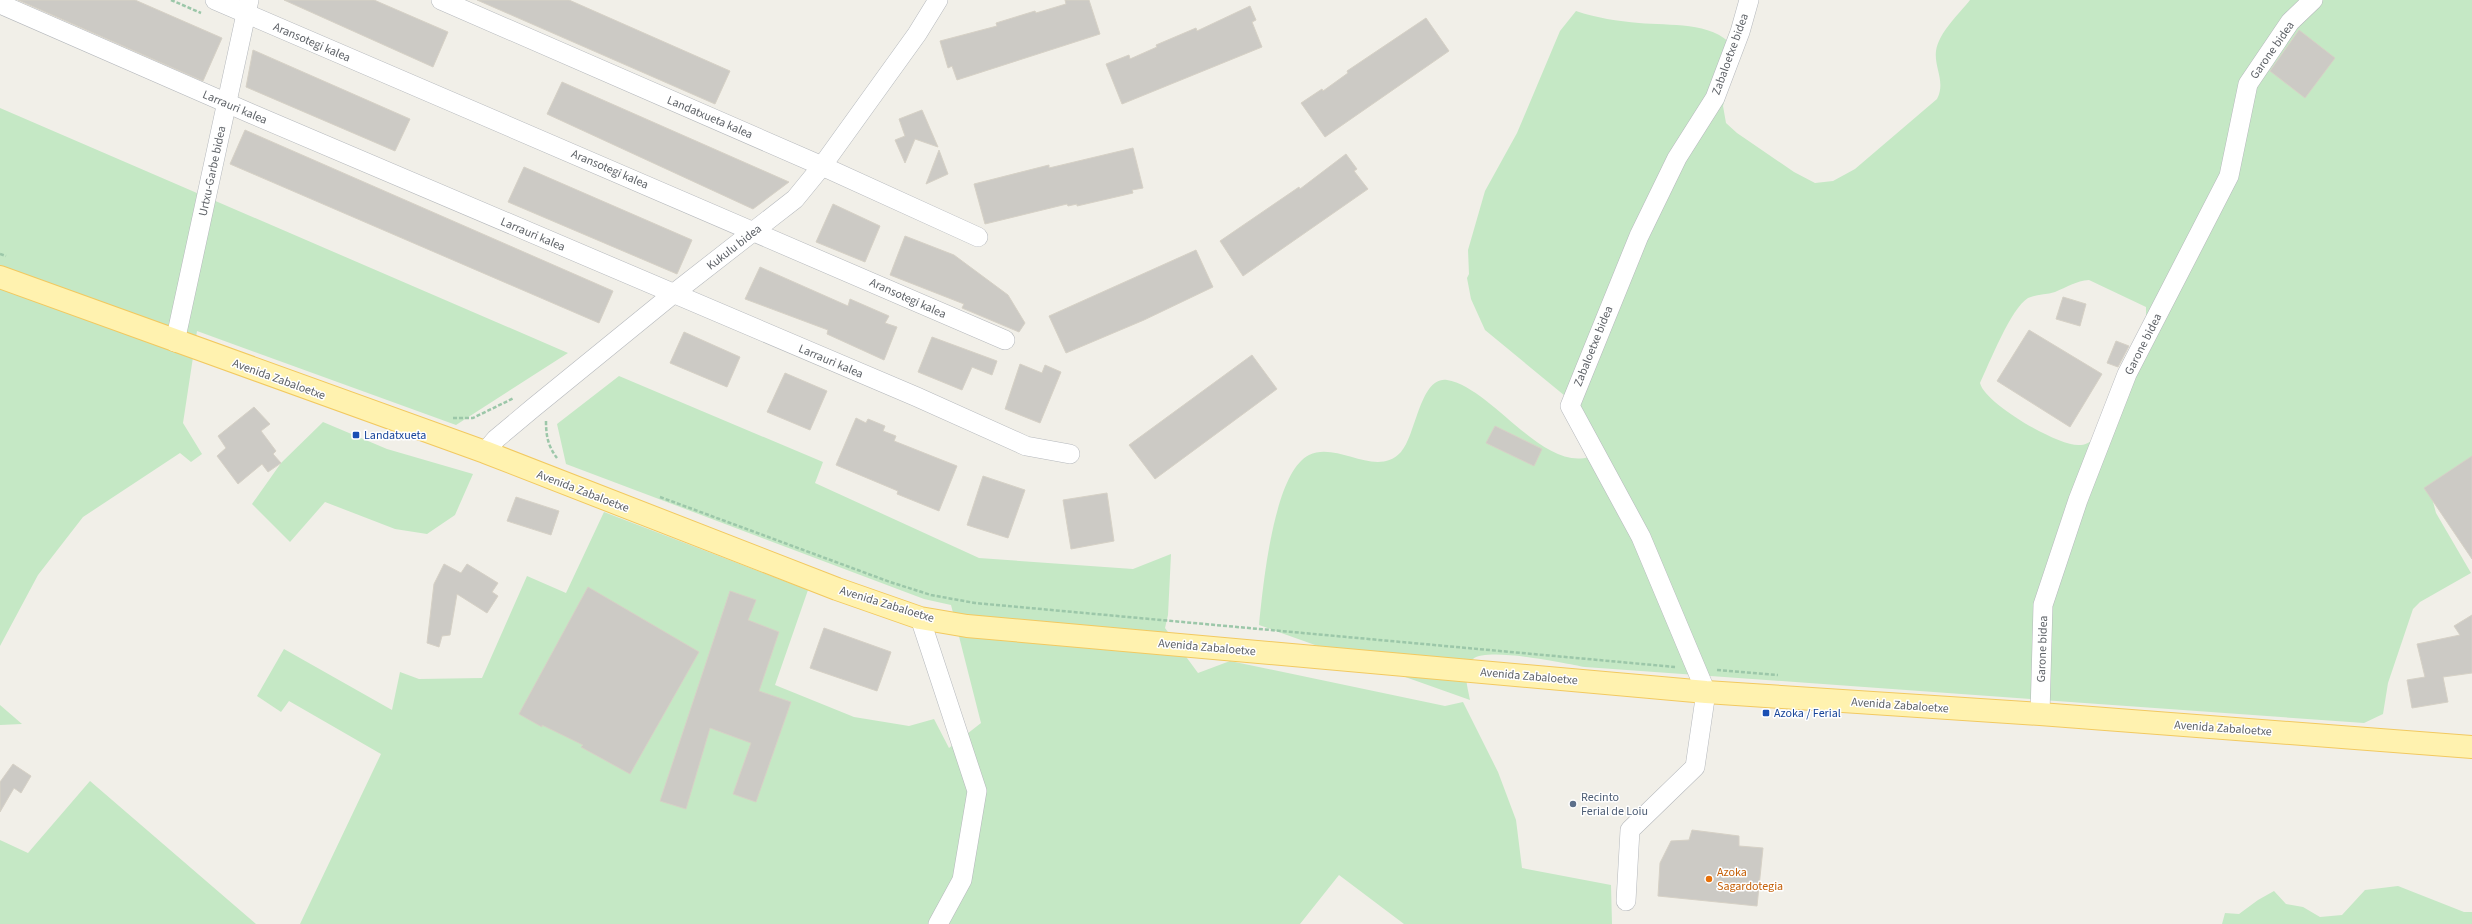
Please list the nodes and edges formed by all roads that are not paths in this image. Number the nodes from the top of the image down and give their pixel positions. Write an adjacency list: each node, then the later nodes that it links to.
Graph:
1 (215, 0): 7 (street, Aransotegi kalea)
2 (441, 0): 9 (street, Landatxueta kalea)
3 (938, 0): 9 (street, Kukulu bidea)
4 (1749, 0): 19 (street, Zabaloetxe bidea)
5 (2313, 0): 20 (street, Garone bidea)
6 (0, 4): 8 (street, Larrauri kalea)
7 (247, 7): 8 (street, Urtxu-Garbe bidea); 10 (street, Aransotegi kalea)
8 (227, 104): 13 (street, Larrauri kalea); 15 (street, Urtxu-Garbe bidea)
9 (822, 166): 10 (street, Kukulu bidea); 11 (street, Landatxueta kalea)
10 (754, 231): 13 (street, Kukulu bidea); 14 (street, Aransotegi kalea)
11 (978, 237)
12 (4, 267): 15 (main road, Avenida Zabaloetxe)
13 (673, 294): 16 (street, Kukulu bidea); 17 (street, Larrauri kalea)
14 (1005, 340)
15 (175, 342): 16 (main road, Avenida Zabaloetxe)
16 (485, 452): 18 (main road, Avenida Zabaloetxe)
17 (1070, 454)
18 (920, 618): 19 (main road, Avenida Zabaloetxe); 23 (street)
19 (1706, 692): 20 (main road, Avenida Zabaloetxe); 22 (street)
20 (2040, 714): 21 (main road, Avenida Zabaloetxe)
21 (2472, 746)
22 (1626, 901)
23 (938, 924)

